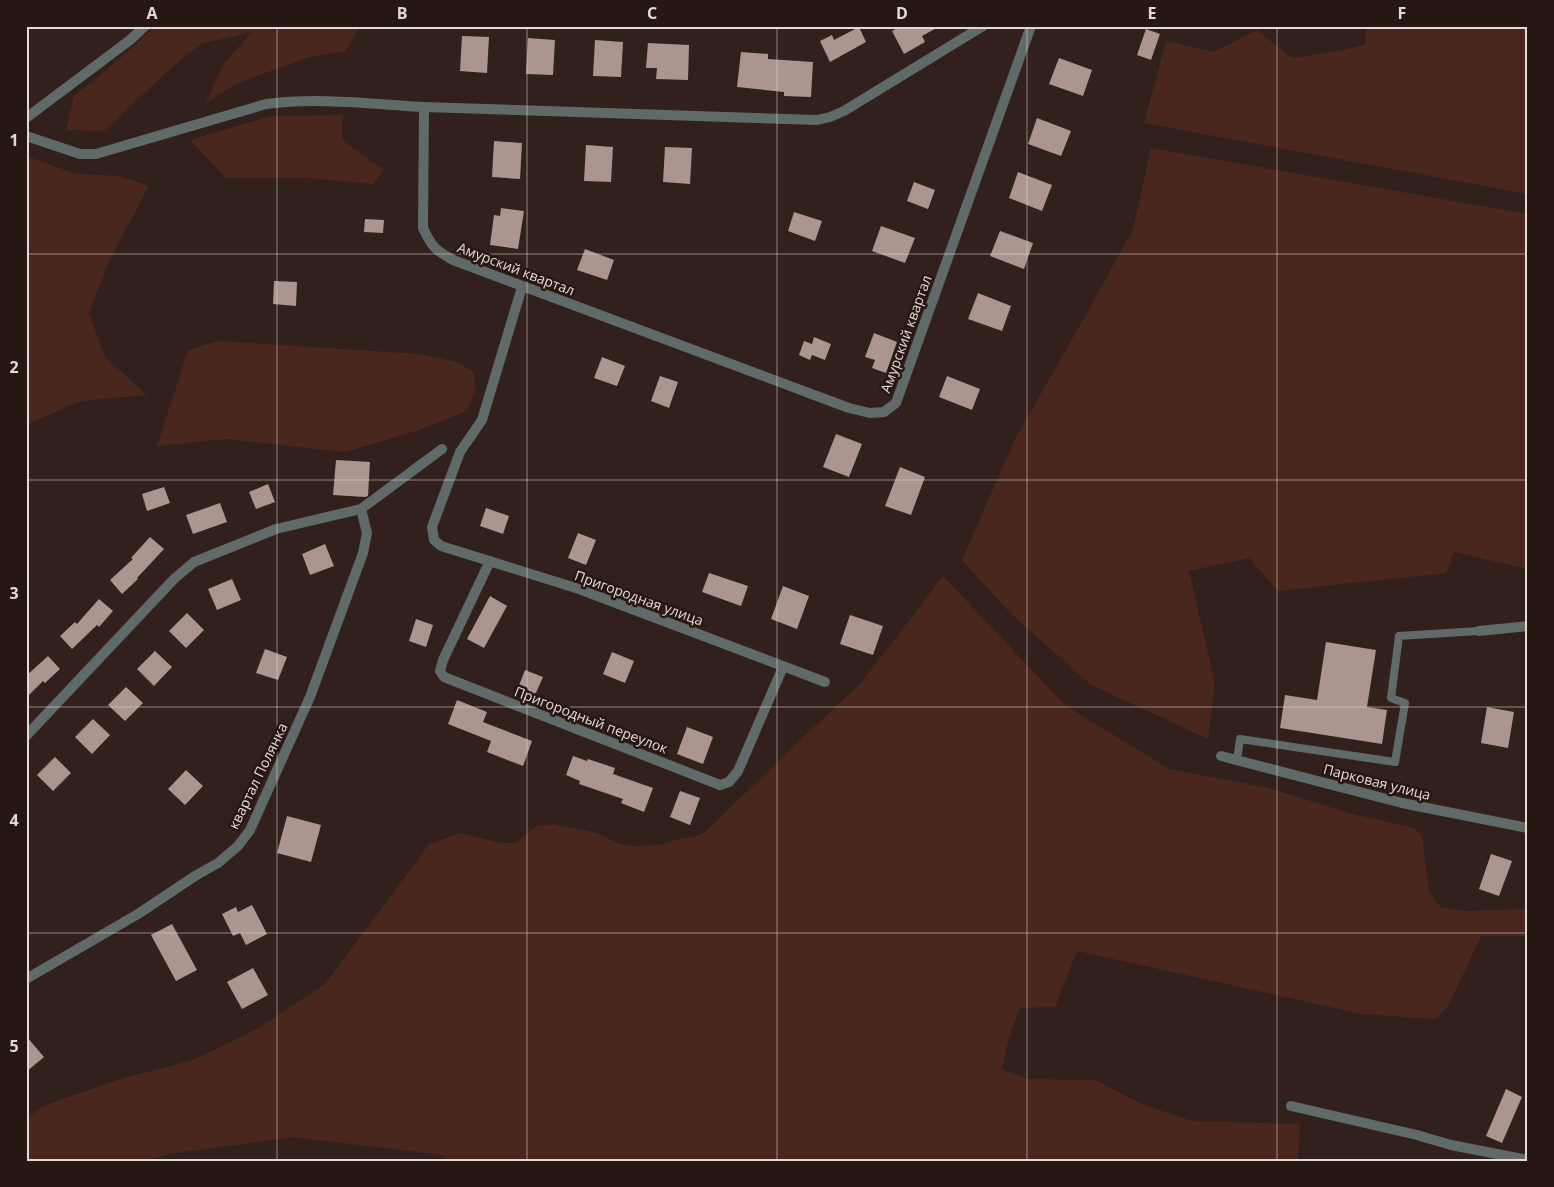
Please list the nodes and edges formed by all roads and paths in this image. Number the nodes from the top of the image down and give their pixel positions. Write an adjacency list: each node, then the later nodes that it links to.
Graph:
1 (145, 26): 5 (street)
2 (983, 26): 4 (street)
3 (1031, 26): 7 (street, Амурский квартал)
4 (424, 107): 6 (street); 7 (street, Амурский квартал)
5 (26, 118)
6 (26, 136)
7 (522, 287): 10 (street, Пригородная улица)
8 (442, 449): 9 (street)
9 (361, 509): 15 (street); 19 (street, квартал Полянка)
10 (490, 561): 13 (street, Пригородная улица); 13 (street, Пригородный переулок)
11 (1528, 626): 12 (street)
12 (1479, 631): 17 (lane)
13 (783, 667): 14 (street, Пригородная улица)
14 (825, 682)
15 (26, 736)
16 (1221, 756): 17 (street, Парковая улица)
17 (1237, 760): 18 (street, Парковая улица)
18 (1528, 828)
19 (26, 979)
20 (1291, 1106): 21 (street)
21 (1528, 1160)

